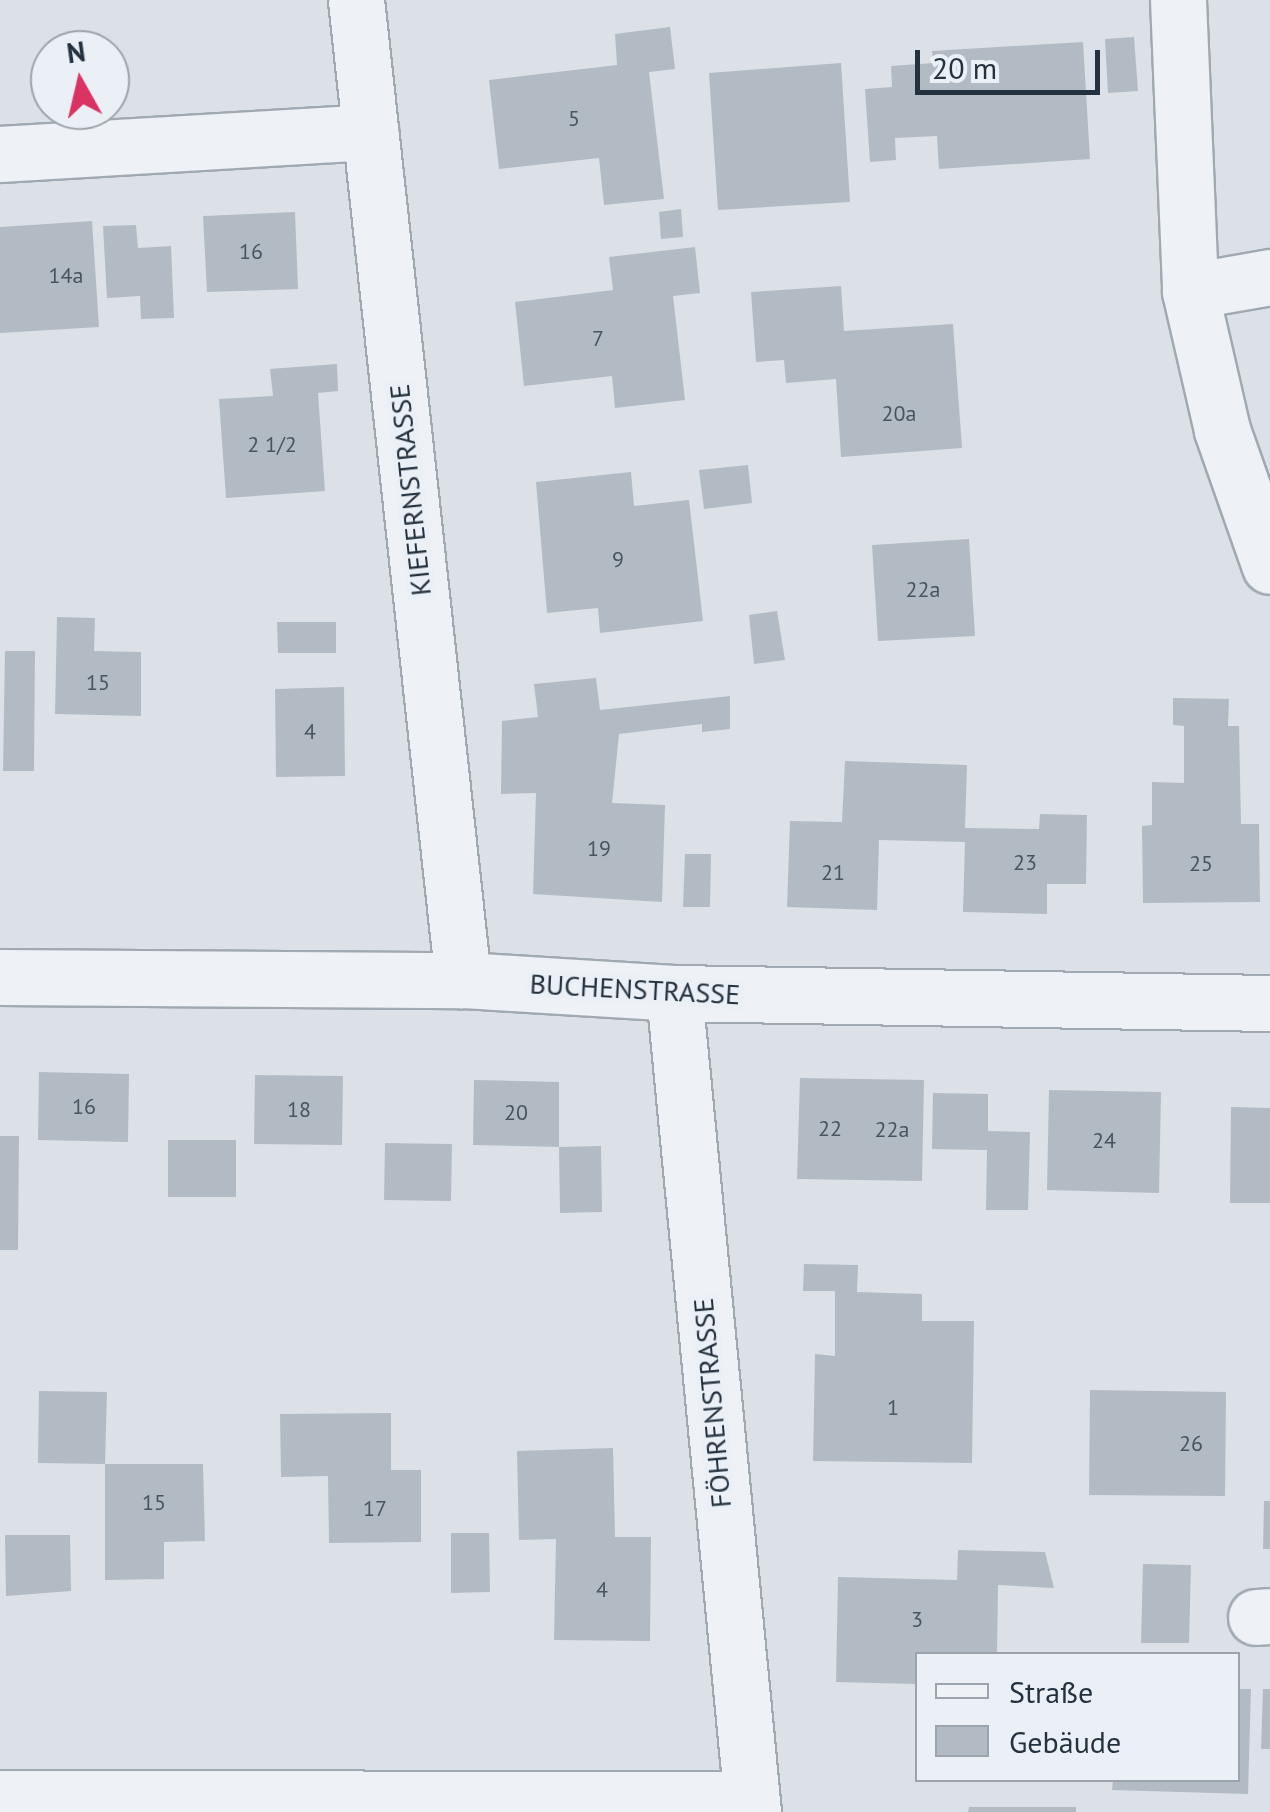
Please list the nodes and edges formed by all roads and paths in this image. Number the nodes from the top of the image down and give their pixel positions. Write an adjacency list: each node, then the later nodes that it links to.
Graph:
1 (356, 0): 3 (street, KIEFERNSTRASSE)
2 (1178, 0): 6 (street)
3 (370, 132): 4 (street); 9 (street, KIEFERNSTRASSE)
4 (0, 154)
5 (1270, 277): 6 (street)
6 (1190, 291): 7 (street)
7 (1270, 566)
8 (0, 976): 9 (street, BUCHENSTRASSE)
9 (462, 980): 10 (street, BUCHENSTRASSE)
10 (674, 993): 11 (street, BUCHENSTRASSE); 13 (street, FÖHRENSTRASSE)
11 (1270, 1003)
12 (0, 1798): 13 (street)
13 (752, 1806)

